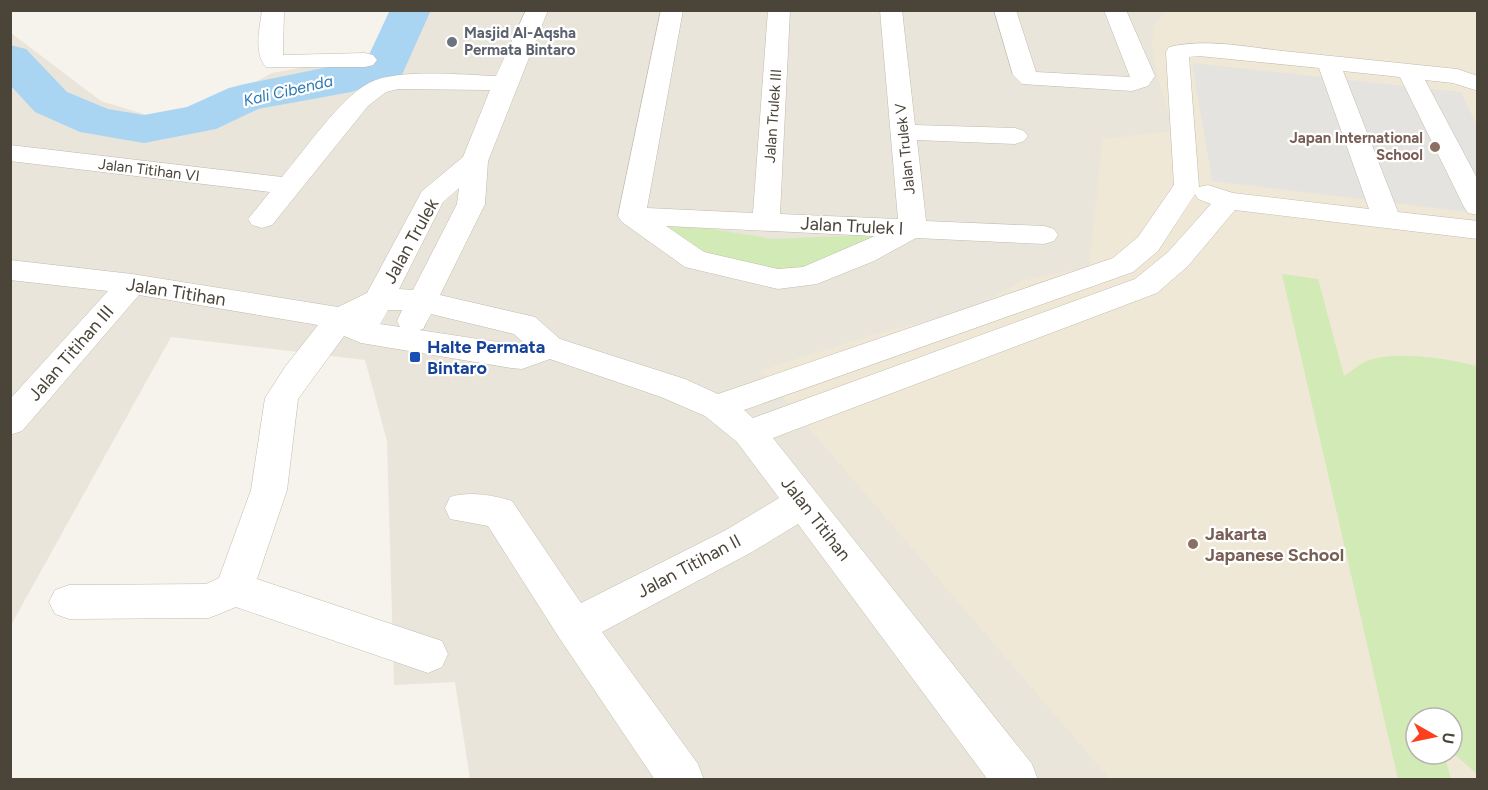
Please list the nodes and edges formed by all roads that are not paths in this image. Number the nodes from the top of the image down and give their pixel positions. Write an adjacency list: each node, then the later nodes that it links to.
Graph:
1 (273, 10): 8 (street)
2 (537, 10): 11 (street, Jalan Trulek)
3 (672, 10): 21 (street)
4 (779, 10): 24 (street, Jalan Trulek III)
5 (891, 10): 13 (street, Jalan Trulek V)
6 (1005, 10): 7 (street)
7 (1115, 10)
8 (365, 60)
9 (1328, 62): 10 (street); 17 (street); 23 (street)
10 (1409, 70): 12 (street); 20 (street)
11 (505, 83): 16 (street, Jalan Trulek); 18 (street)
12 (1478, 84)
13 (903, 132): 14 (street); 25 (street, Jalan Trulek V)
14 (1015, 136)
15 (10, 153): 18 (street, Jalan Titihan VI)
16 (475, 162): 32 (street, Jalan Trulek); 33 (street, Jalan Trulek)
17 (1187, 185): 19 (street); 28 (street)
18 (287, 186): 22 (street)
19 (1228, 201): 23 (street); 29 (street)
20 (1478, 207)
21 (632, 216): 24 (street, Jalan Trulek I); 25 (street, Jalan Trulek I)
22 (262, 219)
23 (1387, 220): 26 (street)
24 (766, 222): 25 (street, Jalan Trulek I)
25 (913, 228): 27 (street)
26 (1478, 230)
27 (1044, 235)
28 (1148, 244): 29 (street); 37 (street)
29 (1178, 259): 39 (street)
30 (10, 270): 31 (street, Jalan Titihan)
31 (132, 285): 34 (street, Jalan Titihan); 38 (street, Jalan Titihan III)
32 (380, 299): 33 (street, Jalan Titihan); 34 (street, Jalan Trulek)
33 (422, 301): 35 (street, Jalan Trulek); 36 (street, Jalan Titihan)
34 (351, 325): 35 (street, Jalan Titihan); 42 (street, Jalan Trulek)
35 (404, 338): 36 (street, Jalan Titihan)
36 (549, 347): 37 (street, Jalan Titihan)
37 (717, 407): 39 (street, Jalan Titihan)
38 (10, 422)
39 (748, 433): 40 (street, Jalan Titihan)
40 (803, 502): 44 (street, Jalan Titihan II); 47 (street, Jalan Titihan)
41 (462, 508): 44 (street)
42 (234, 589): 43 (street); 45 (street)
43 (69, 602)
44 (574, 626): 46 (street)
45 (428, 654)
46 (682, 780)
47 (1016, 780)

